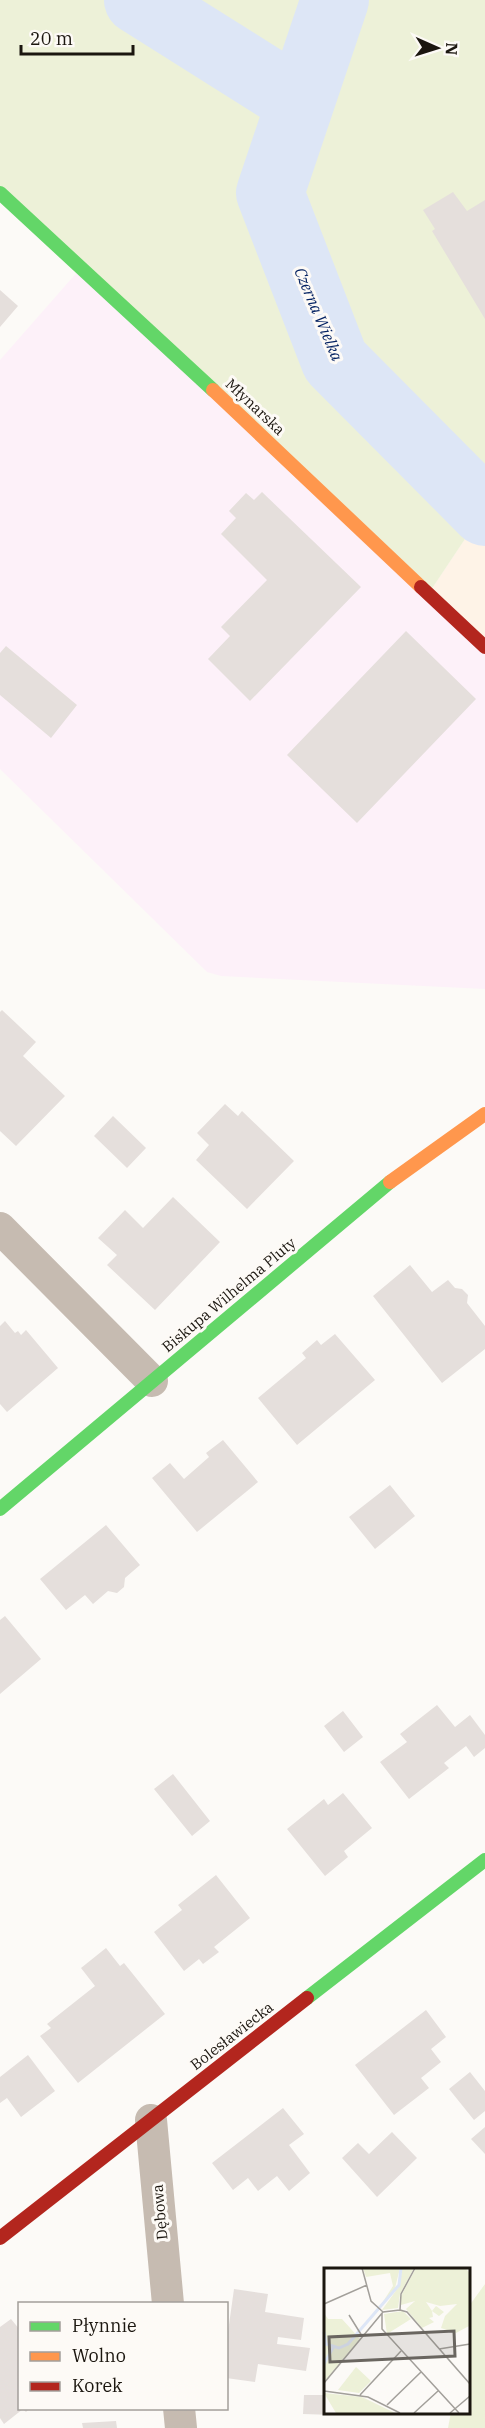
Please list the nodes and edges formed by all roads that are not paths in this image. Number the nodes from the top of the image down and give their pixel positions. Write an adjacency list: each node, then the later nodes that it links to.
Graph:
1 (0, 193): 2 (street, Młynarska)
2 (485, 647)
3 (485, 1114): 5 (street, Biskupa Wilhelma Pluty)
4 (0, 1228): 5 (street)
5 (152, 1381): 6 (street, Biskupa Wilhelma Pluty)
6 (0, 1509)
7 (485, 1860): 8 (street, Bolesławiecka)
8 (151, 2120): 9 (street, Bolesławiecka); 10 (street, Dębowa)
9 (0, 2238)
10 (168, 2299)
11 (179, 2410): 12 (street)
12 (181, 2428)

